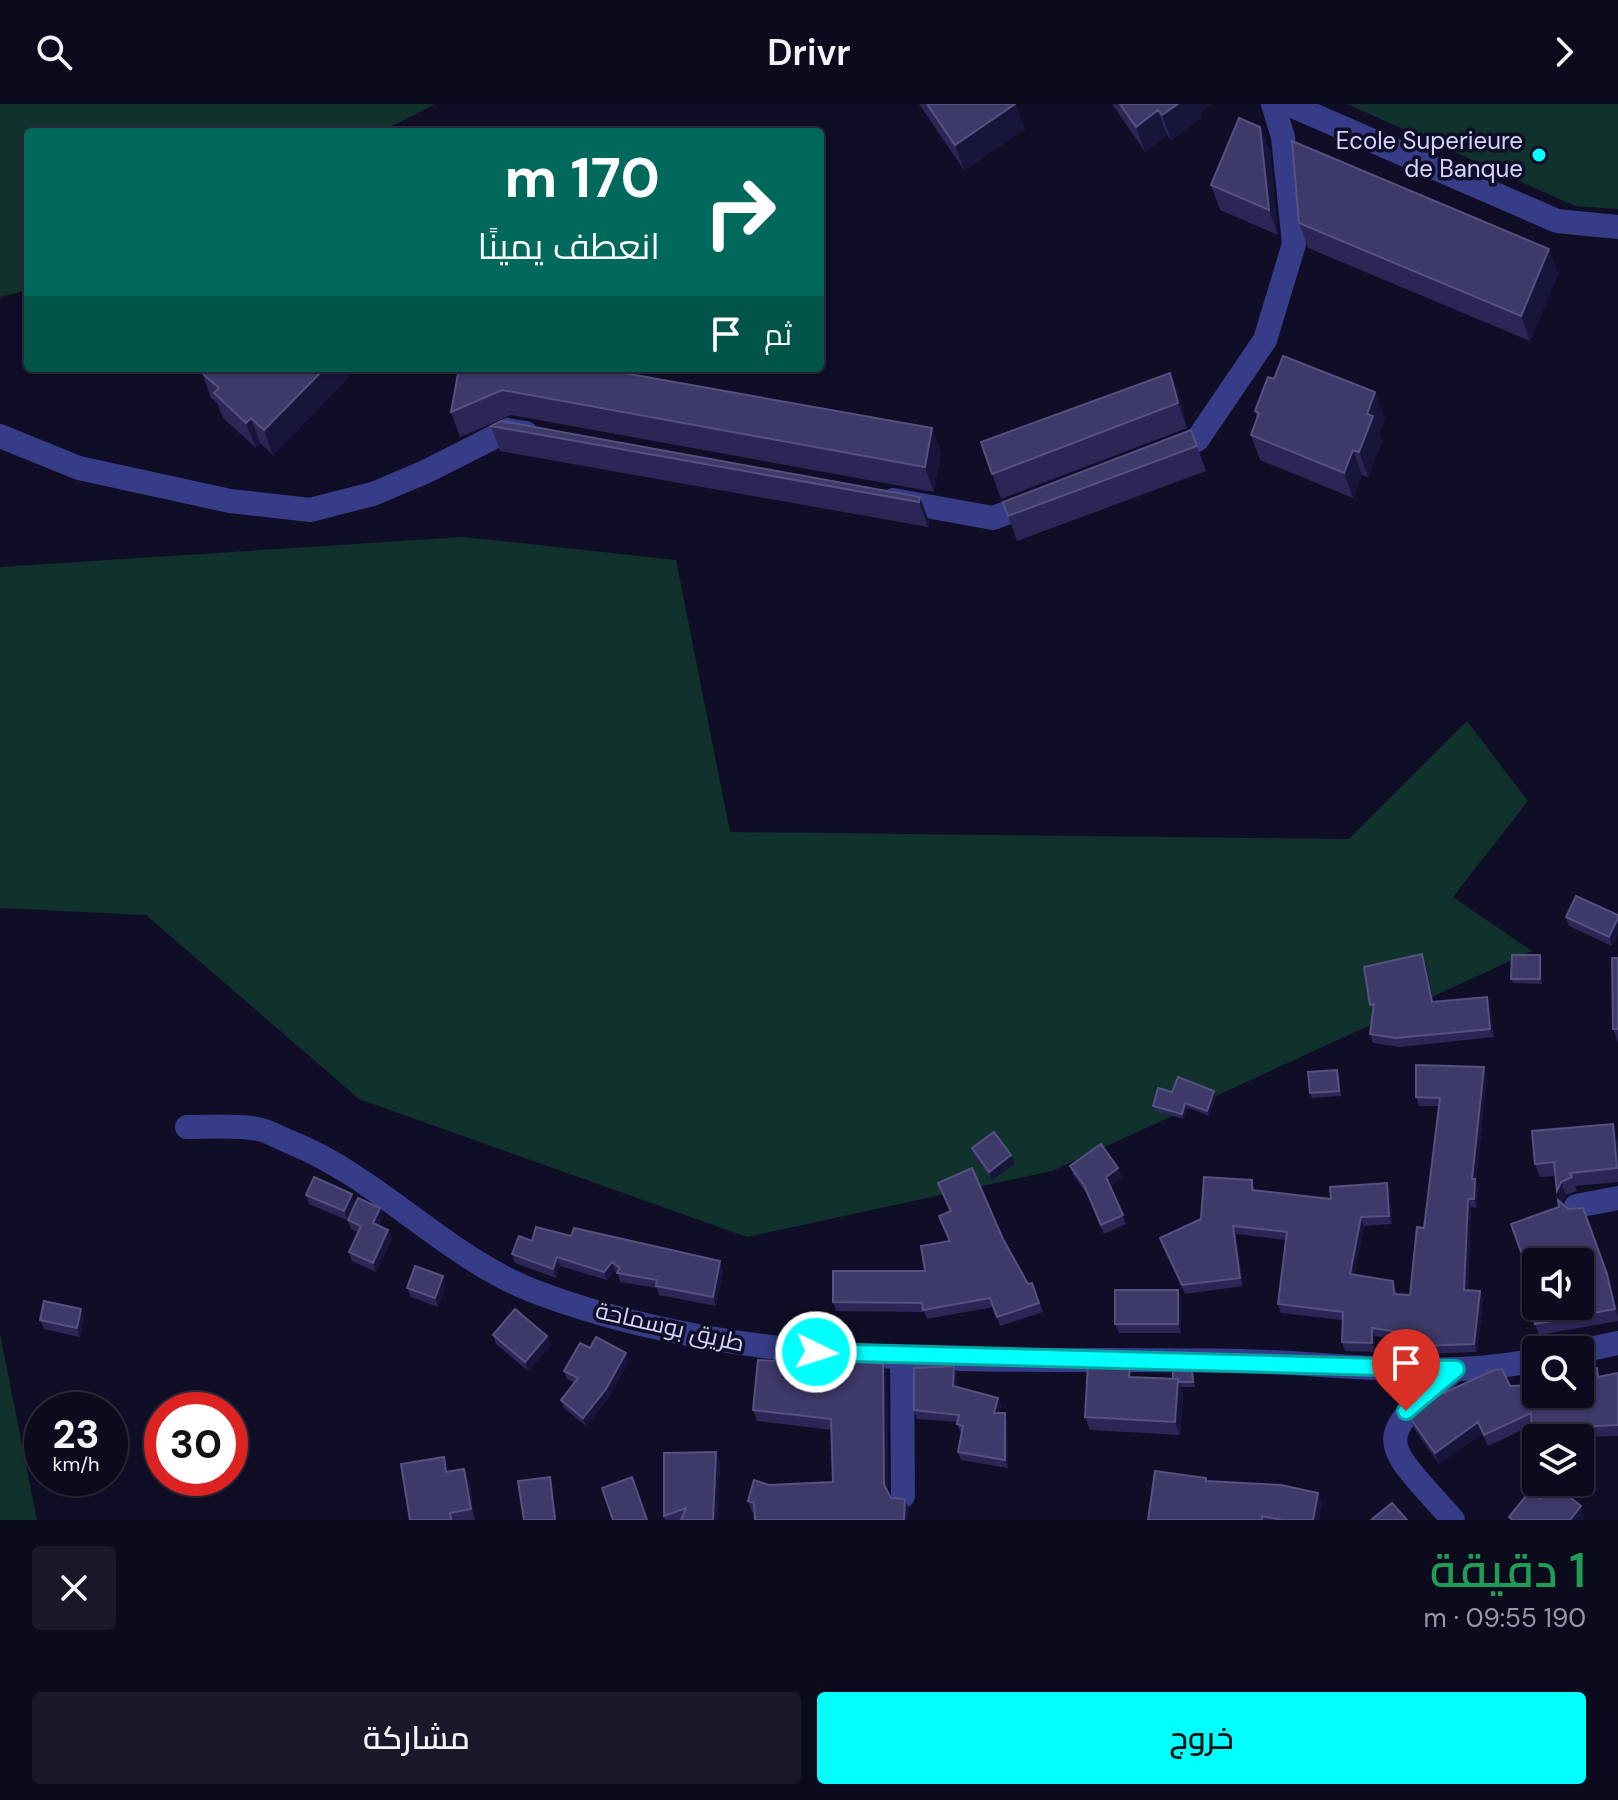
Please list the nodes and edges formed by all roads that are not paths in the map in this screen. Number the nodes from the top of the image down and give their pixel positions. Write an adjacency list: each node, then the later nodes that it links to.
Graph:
1 (1273, 104): 6 (street)
2 (1288, 104): 3 (street)
3 (1618, 227)
4 (0, 436): 5 (street)
5 (555, 439)
6 (1138, 462)
7 (868, 496): 8 (street)
8 (1051, 496)
9 (187, 1127): 14 (street, طريق بوسماحة)
10 (1618, 1198): 11 (street)
11 (1576, 1206)
12 (1618, 1343): 13 (street)
13 (1594, 1348)
14 (902, 1357): 16 (street, طريق بوسماحة); 17 (street)
15 (1522, 1363): 16 (street, طريق بوسماحة)
16 (1456, 1369): 18 (street)
17 (903, 1496)
18 (1453, 1520)

